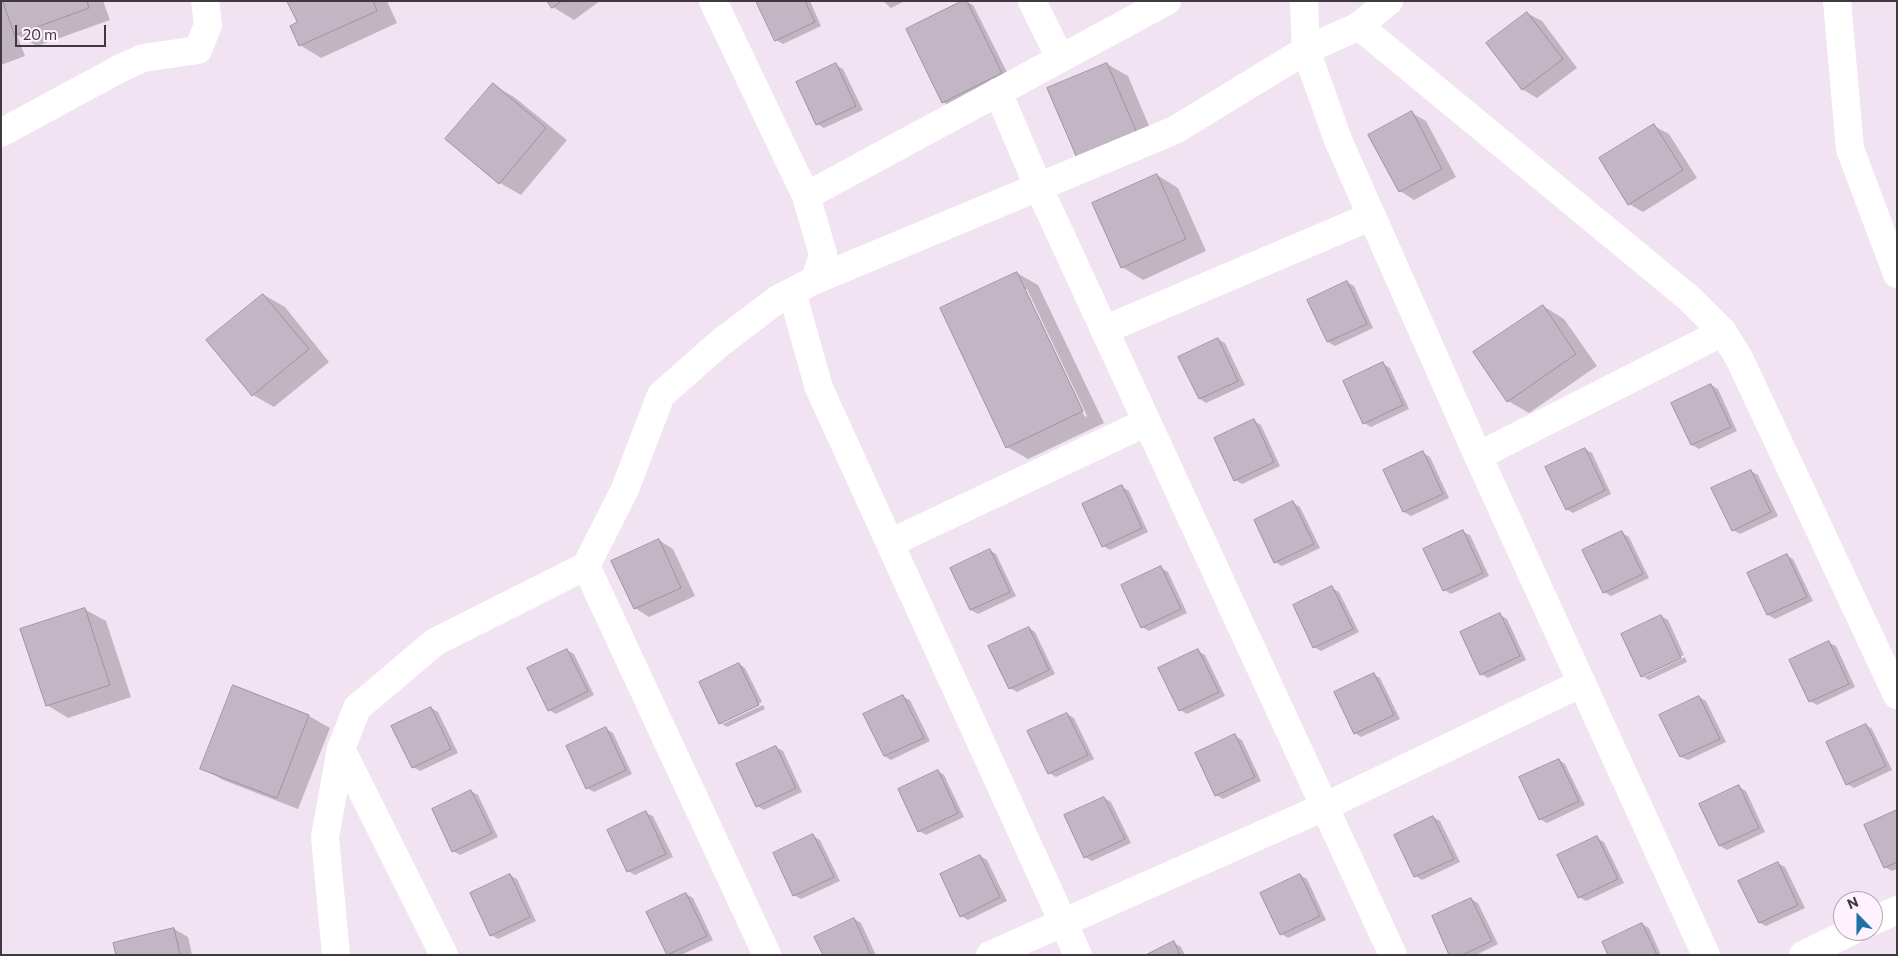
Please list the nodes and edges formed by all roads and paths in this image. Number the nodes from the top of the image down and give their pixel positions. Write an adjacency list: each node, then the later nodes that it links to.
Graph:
1 (205, 1): 12 (street)
2 (712, 1): 14 (street)
3 (1032, 1): 10 (street)
4 (1166, 1): 10 (street)
5 (1304, 1): 9 (street)
6 (1389, 1): 8 (street)
7 (1837, 1): 16 (street)
8 (1359, 26): 9 (street); 19 (street)
9 (1306, 50): 13 (street); 15 (street)
10 (1060, 58): 11 (street)
11 (998, 92): 13 (street); 14 (street)
12 (1, 133)
13 (1038, 186): 17 (street); 18 (street)
14 (806, 196): 17 (street)
15 (1372, 216): 18 (street); 21 (street)
16 (1897, 274)
17 (804, 286): 22 (street); 23 (street)
18 (1104, 330): 20 (street)
19 (1723, 332): 21 (street); 25 (street)
20 (1146, 422): 22 (street); 27 (street)
21 (1478, 456): 24 (street)
22 (890, 543): 30 (street)
23 (586, 566): 26 (street); 34 (street)
24 (1582, 683): 27 (street); 38 (street)
25 (1897, 695)
26 (341, 749): 32 (street); 33 (street)
27 (1324, 807): 30 (street); 37 (street)
28 (1897, 910): 29 (street)
29 (1883, 916)
30 (1063, 922): 35 (street); 36 (street)
31 (1833, 940): 39 (street)
32 (336, 955)
33 (444, 955)
34 (766, 955)
35 (990, 955)
36 (1078, 955)
37 (1394, 955)
38 (1706, 955)
39 (1803, 955)

